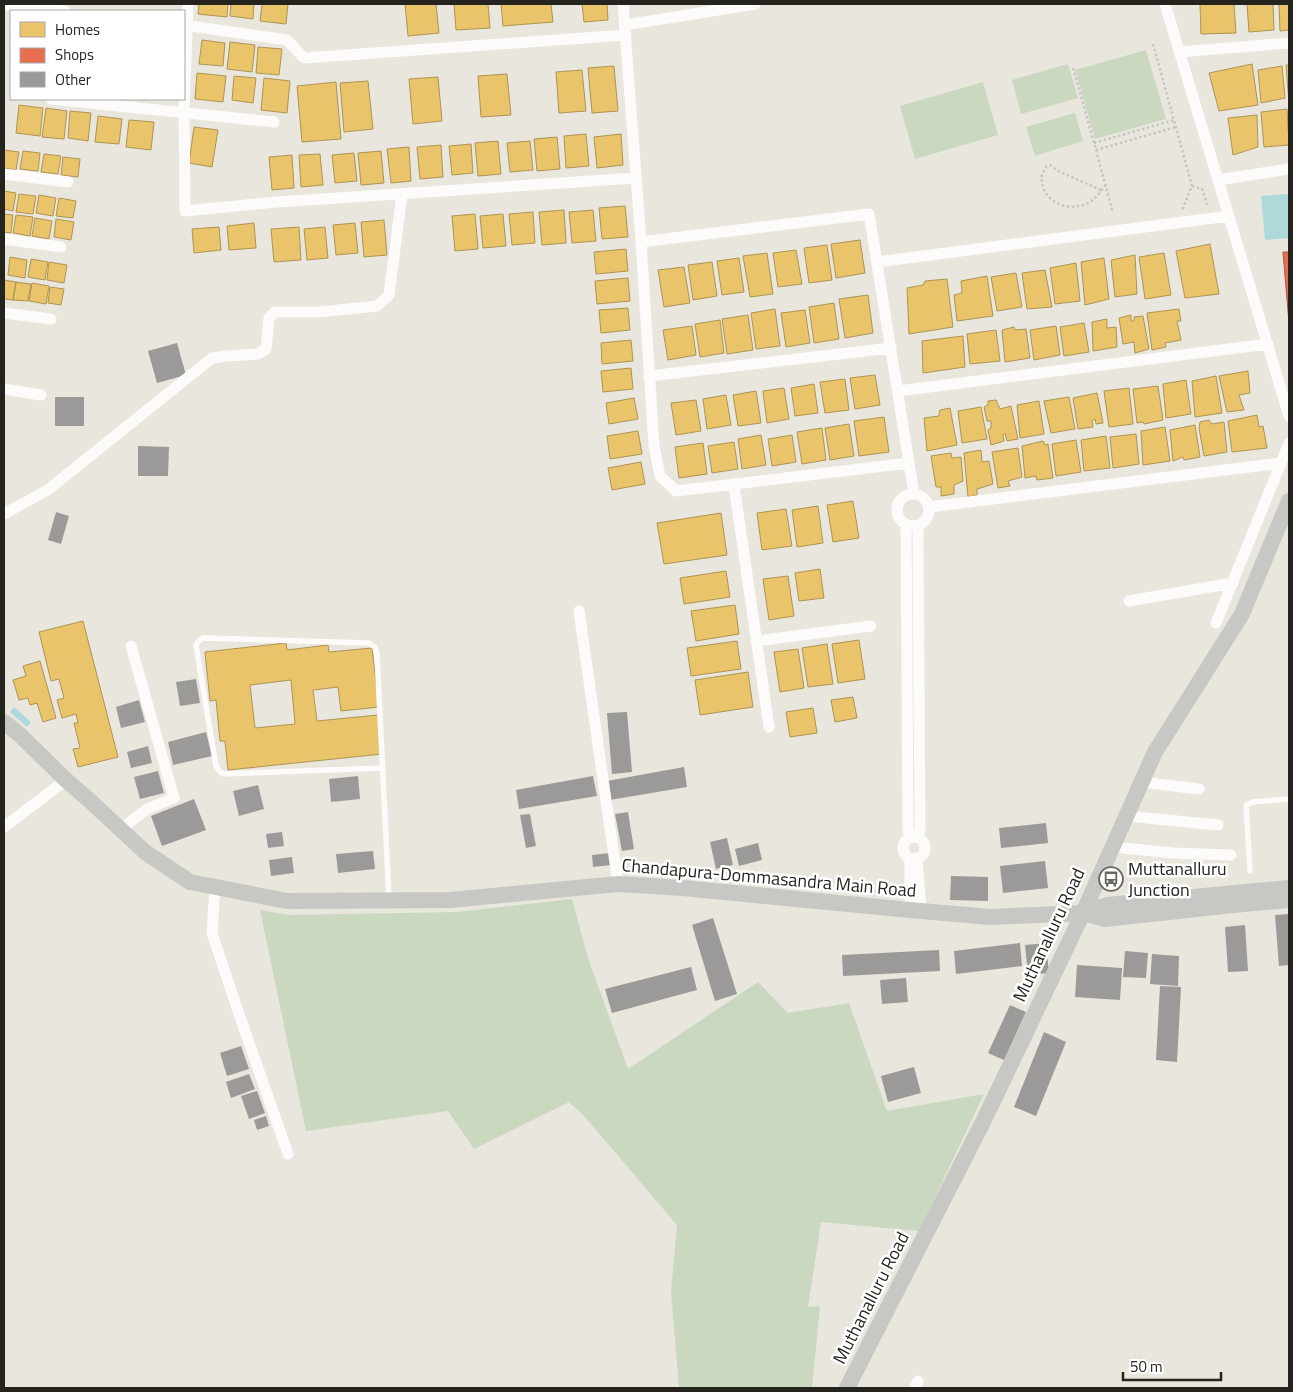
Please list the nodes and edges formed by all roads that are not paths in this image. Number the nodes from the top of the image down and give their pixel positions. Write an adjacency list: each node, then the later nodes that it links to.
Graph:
1 (4, 4): 6 (street)
2 (188, 4): 7 (street)
3 (623, 4): 8 (street)
4 (755, 4): 8 (street)
5 (1165, 4): 10 (street)
6 (56, 10)
7 (186, 26): 8 (street); 11 (street)
8 (625, 30): 18 (street)
9 (1289, 43): 10 (street)
10 (1179, 52): 19 (street)
11 (185, 70)
12 (60, 100): 14 (street)
13 (184, 100): 14 (street)
14 (184, 113): 15 (street); 21 (street)
15 (274, 122)
16 (1289, 169): 19 (street)
17 (4, 174): 20 (street)
18 (636, 178): 21 (street); 24 (street)
19 (1218, 180): 22 (street)
20 (68, 182)
21 (402, 194): 43 (street)
22 (1229, 216): 26 (street); 29 (street)
23 (4, 239): 25 (street)
24 (641, 242): 26 (street); 31 (street)
25 (61, 247)
26 (877, 262): 30 (street)
27 (4, 313): 28 (street)
28 (51, 319)
29 (1268, 344): 33 (street); 35 (street)
30 (891, 348): 31 (street); 33 (street)
31 (649, 376): 39 (street)
32 (4, 389): 34 (street)
33 (898, 391): 37 (street)
34 (41, 395)
35 (1289, 416)
36 (1289, 443): 38 (street)
37 (909, 463): 39 (street); 40 (street)
38 (1282, 463): 42 (street); 45 (street)
39 (734, 484): 50 (street)
40 (914, 494): 42 (street); 44 (street)
41 (1289, 501): 56 (main road, Muthanalluru Road)
42 (929, 506): 44 (street)
43 (4, 514)
44 (912, 525): 63 (street)
45 (1233, 583): 46 (street); 48 (street)
46 (1129, 600)
47 (579, 611): 68 (street)
48 (1216, 623)
49 (870, 626): 50 (street)
50 (756, 641): 53 (street)
51 (131, 646): 62 (street)
52 (4, 722): 55 (main road, Chandapura-Dommasandra Main Road)
53 (769, 727)
54 (383, 768): 54 (lane); 72 (lane)
55 (66, 780): 61 (street); 62 (main road, Chandapura-Dommasandra Main Road)
56 (1141, 782): 57 (street); 59 (main road, Muthanalluru Road)
57 (1199, 789)
58 (1289, 799): 67 (lane)
59 (1126, 816): 60 (street); 64 (main road, Muthanalluru Road)
60 (1218, 825)
61 (4, 827)
62 (121, 829): 69 (main road, Chandapura-Dommasandra Main Road)
63 (914, 837): 66 (street); 66 (street)
64 (1112, 847): 65 (street); 74 (main road, Muthanalluru Road)
65 (1231, 855)
66 (914, 858): 73 (street)
67 (1250, 871)
68 (618, 884): 72 (main road, Chandapura-Dommasandra Main Road); 73 (main road, Chandapura-Dommasandra Main Road)
69 (215, 887): 72 (main road, Chandapura-Dommasandra Main Road); 75 (street)
70 (1289, 888): 74 (main road, Chandapura-Dommasandra Main Road)
71 (1289, 900): 74 (main road, Chandapura-Dommasandra Main Road)
72 (389, 901)
73 (915, 911): 74 (main road, Chandapura-Dommasandra Main Road)
74 (1083, 912): 76 (main road, Muthanalluru Road)
75 (288, 1154)
76 (853, 1385)

